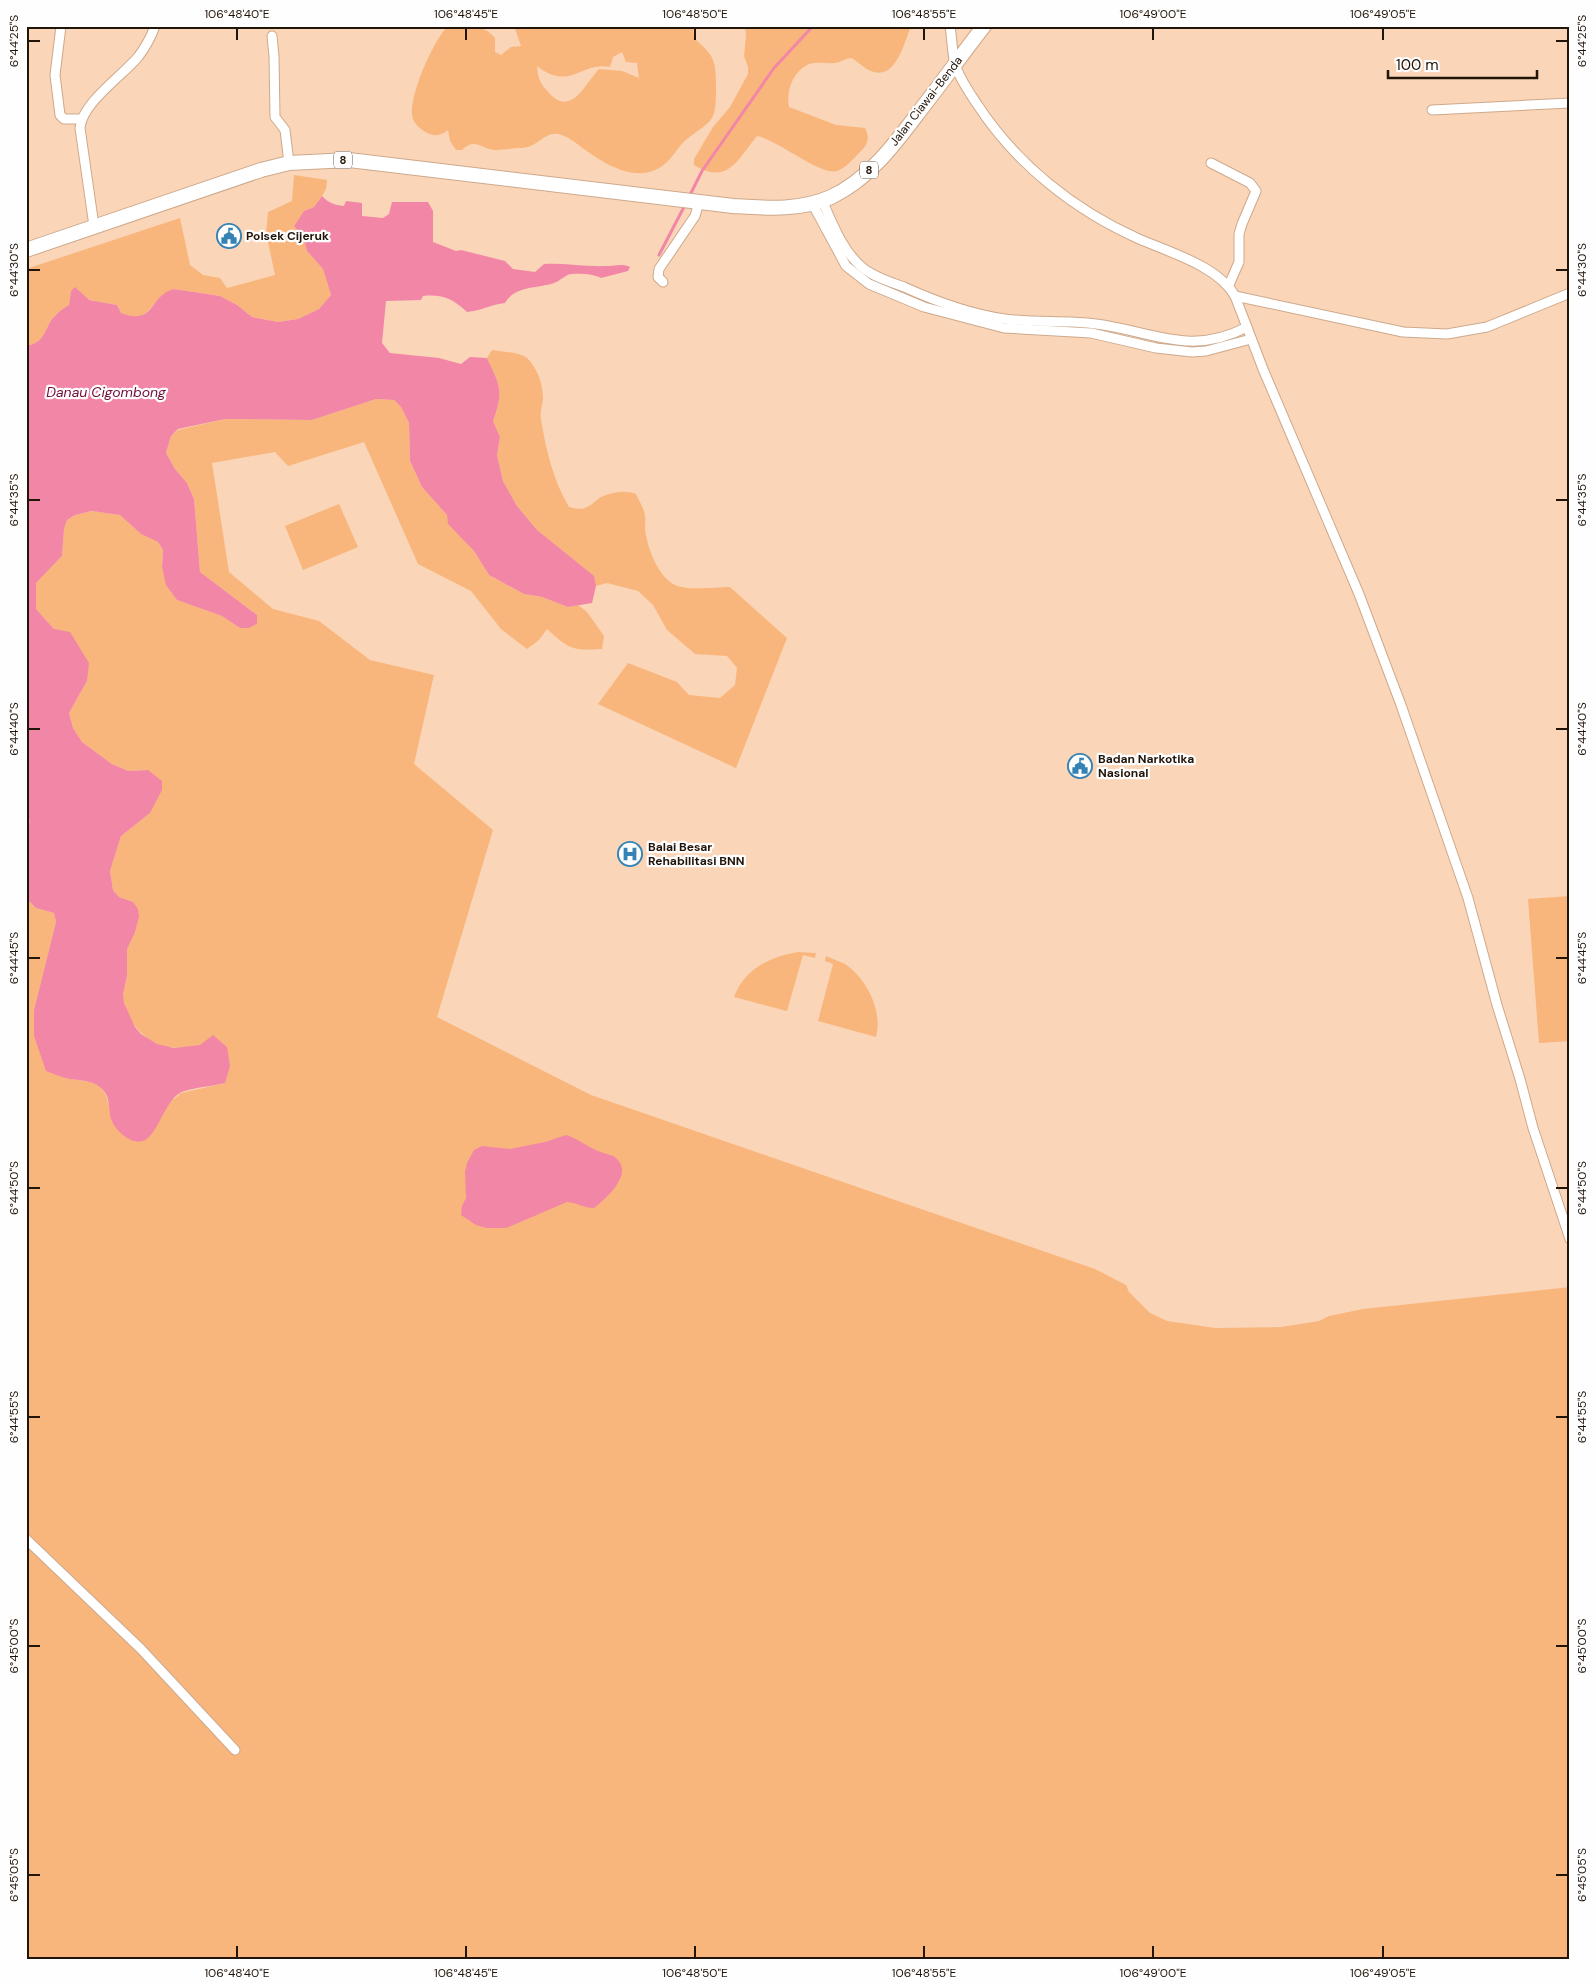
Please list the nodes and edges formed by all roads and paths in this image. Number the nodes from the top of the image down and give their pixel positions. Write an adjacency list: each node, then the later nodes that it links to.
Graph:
1 (61, 26): 9 (street)
2 (155, 26): 9 (street)
3 (950, 26): 6 (street)
4 (984, 26): 6 (highway, Jalan Ciawai-Benda / 8)
5 (272, 36): 10 (street)
6 (955, 64): 13 (highway, Jalan Ciawai-Benda / 8); 17 (street)
7 (1570, 103): 8 (street)
8 (1432, 110)
9 (81, 119): 14 (street)
10 (289, 163): 12 (highway, 8); 14 (highway, 8)
11 (1211, 163): 17 (street)
12 (697, 202): 13 (highway, Jalan Ciawai-Benda / 8); 16 (street)
13 (817, 202): 20 (street); 22 (street)
14 (94, 226): 15 (highway, 8)
15 (26, 250)
16 (663, 282)
17 (1228, 285): 19 (street)
18 (1570, 293): 19 (street)
19 (1235, 296): 21 (street)
20 (1108, 326): 21 (street); 22 (street)
21 (1247, 328): 23 (street)
22 (1106, 335): 23 (street)
23 (1251, 339): 24 (street)
24 (1570, 1238)
25 (26, 1539): 26 (street)
26 (235, 1750)

